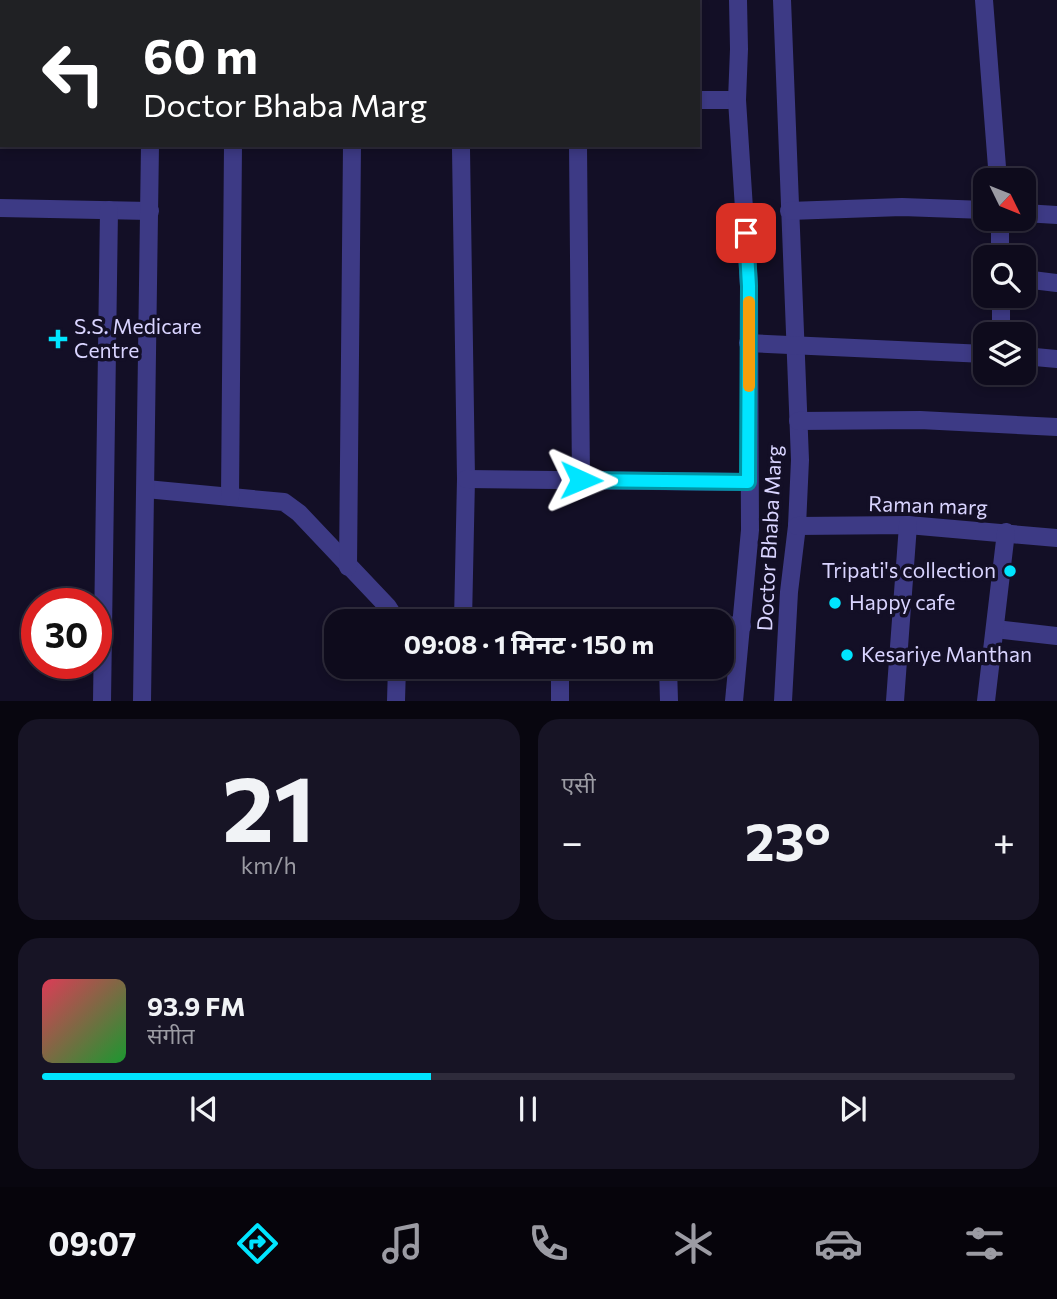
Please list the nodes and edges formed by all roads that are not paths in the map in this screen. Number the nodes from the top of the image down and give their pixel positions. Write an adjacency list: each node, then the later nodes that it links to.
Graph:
1 (738, 0): 5 (street, Doctor Bhaba Marg)
2 (782, 0): 16 (street, Doctor Bhaba Marg)
3 (984, 0): 11 (street)
4 (700, 100): 5 (street)
5 (737, 100): 21 (street, Doctor Bhaba Marg)
6 (150, 147): 15 (street)
7 (233, 147): 32 (street)
8 (352, 147): 37 (street)
9 (578, 147): 29 (street)
10 (461, 149): 28 (street)
11 (997, 168)
12 (0, 208): 14 (street)
13 (973, 210): 16 (street)
14 (108, 211): 15 (street); 48 (street)
15 (150, 211): 31 (street)
16 (789, 211): 22 (street, Doctor Bhaba Marg)
17 (1036, 213): 18 (street)
18 (1057, 215)
19 (1036, 280): 20 (street)
20 (1057, 283)
21 (748, 343): 22 (street); 30 (street, Doctor Bhaba Marg)
22 (794, 345): 23 (street); 26 (street, Doctor Bhaba Marg)
23 (973, 353)
24 (1036, 357): 25 (street)
25 (1057, 359)
26 (798, 421): 27 (street); 33 (street, Doctor Bhaba Marg)
27 (1057, 427)
28 (467, 479): 29 (street); 39 (street)
29 (581, 480): 30 (street)
30 (748, 482): 41 (street, Doctor Bhaba Marg)
31 (146, 489): 32 (street); 49 (street)
32 (230, 497): 37 (street)
33 (797, 526): 34 (street, Raman marg); 54 (street, Doctor Bhaba Marg)
34 (908, 526): 35 (street, Raman marg); 55 (street)
35 (1006, 532): 36 (street, Raman marg); 42 (street)
36 (1057, 538)
37 (348, 567): 38 (street)
38 (389, 609)
39 (463, 609)
40 (734, 626): 41 (street)
41 (742, 626): 53 (street, Doctor Bhaba Marg)
42 (996, 629): 43 (street); 47 (street)
43 (1057, 636)
44 (397, 679): 50 (street)
45 (560, 679): 51 (street)
46 (668, 679): 52 (street)
47 (987, 700)
48 (102, 701)
49 (142, 701)
50 (396, 701)
51 (560, 701)
52 (669, 701)
53 (734, 701)
54 (783, 701)
55 (895, 701)

